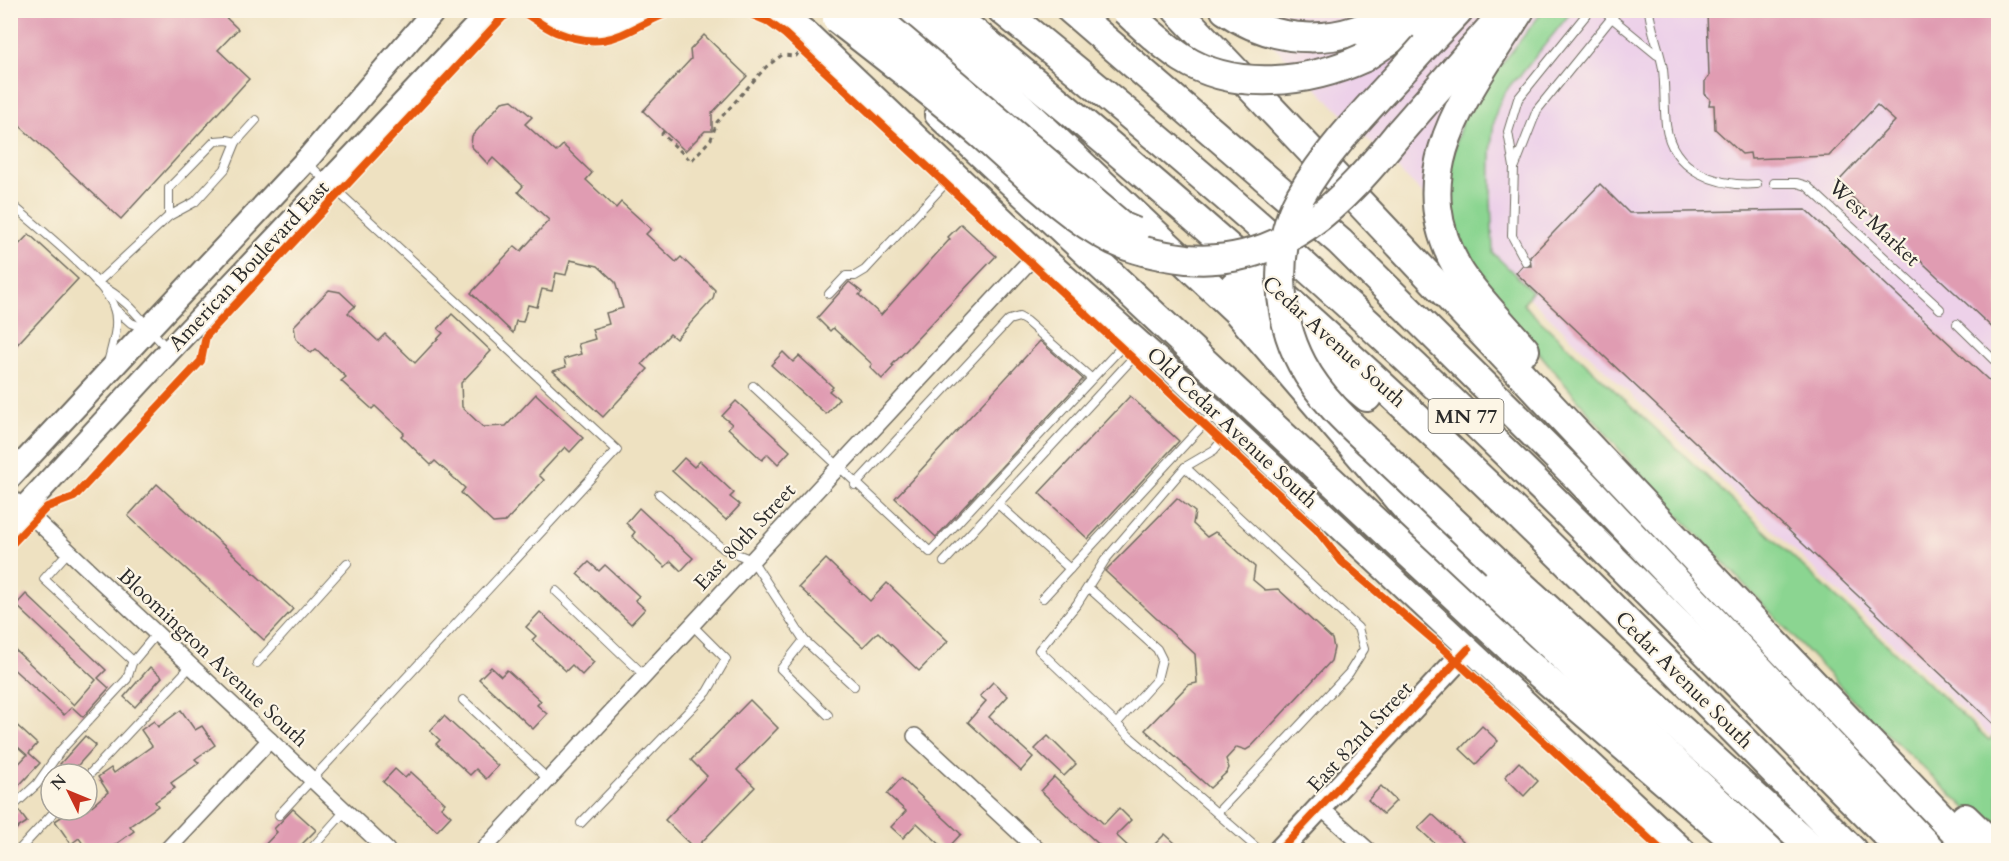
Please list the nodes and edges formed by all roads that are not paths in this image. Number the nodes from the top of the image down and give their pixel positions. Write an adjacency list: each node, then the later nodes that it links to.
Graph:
1 (435, 10): 34 (street, American Boulevard East)
2 (490, 10): 37 (street, American Boulevard East)
3 (546, 10): 4 (street)
4 (642, 10)
5 (777, 10): 36 (street, Old Cedar Avenue South)
6 (867, 10): 32 (highway, bridge)
7 (904, 10): 28 (highway)
8 (947, 10): 69 (highway, Cedar Avenue South / MN 77)
9 (1002, 10): 116 (highway, Cedar Avenue South / MN 77)
10 (1071, 10): 30 (highway)
11 (1088, 10): 30 (highway)
12 (1125, 10): 17 (highway, bridge)
13 (1166, 10): 29 (highway)
14 (1177, 10): 29 (highway)
15 (1225, 10): 16 (highway)
16 (1396, 10)
17 (1425, 10)
18 (1459, 10): 114 (highway, bridge)
19 (1506, 10): 32 (highway)
20 (1520, 10): 58 (highway)
21 (1590, 10): 35 (lane)
22 (1602, 10): 26 (lane)
23 (1618, 10): 26 (lane)
24 (1648, 10): 27 (lane)
25 (832, 15): 32 (highway, bridge); 80 (highway)
26 (1611, 19): 27 (lane); 35 (lane)
27 (1657, 55): 39 (lane)
28 (987, 75): 69 (highway); 113 (highway)
29 (1257, 93): 58 (highway)
30 (1196, 116): 117 (highway)
31 (256, 120): 33 (lane)
32 (1399, 133)
33 (236, 142): 41 (lane); 41 (lane)
34 (305, 161): 37 (lane); 49 (street, American Boulevard East)
35 (1514, 167): 43 (lane)
36 (956, 173): 42 (street, Old Cedar Avenue South); 45 (lane)
37 (328, 183): 51 (street, American Boulevard East); 92 (lane)
38 (1774, 183): 47 (lane, West Market)
39 (1757, 184)
40 (10, 203): 44 (lane)
41 (169, 216): 44 (lane)
42 (1038, 252): 50 (street, Old Cedar Avenue South); 60 (street, East 80th Street)
43 (1526, 262)
44 (97, 283): 46 (lane); 49 (lane)
45 (829, 294)
46 (114, 308): 49 (lane); 54 (lane)
47 (1940, 309)
48 (1957, 324): 52 (lane)
49 (148, 329): 51 (lane); 54 (street, American Boulevard East)
50 (1138, 341): 53 (lane); 56 (street, Old Cedar Avenue South); 64 (lane)
51 (170, 350): 65 (street, American Boulevard East)
52 (1998, 364)
53 (1091, 378): 62 (lane); 62 (lane)
54 (100, 381): 61 (street, American Boulevard East)
55 (753, 386): 60 (lane)
56 (1215, 412): 57 (street, Old Cedar Avenue South); 71 (lane)
57 (1233, 428): 59 (lane); 79 (street, Old Cedar Avenue South)
58 (1586, 441): 76 (highway)
59 (1185, 467): 72 (lane); 97 (lane)
60 (837, 468): 62 (lane); 67 (street, East 80th Street)
61 (10, 477)
62 (855, 485)
63 (659, 494): 67 (lane)
64 (999, 505): 68 (lane); 71 (lane)
65 (15, 509): 66 (street, Bloomington Avenue South)
66 (69, 551): 77 (street, Bloomington Avenue South); 81 (lane)
67 (752, 560): 75 (street, East 80th Street); 78 (lane)
68 (944, 562)
69 (1567, 562): 115 (highway, Cedar Avenue South / MN 77)
70 (347, 563): 82 (lane)
71 (1070, 569): 74 (lane)
72 (1089, 588): 88 (lane); 88 (lane)
73 (556, 591): 84 (lane)
74 (1043, 598)
75 (692, 625): 84 (street, East 80th Street); 100 (lane)
76 (1759, 627): 118 (highway); 119 (highway)
77 (157, 633): 81 (lane); 83 (street, Bloomington Avenue South)
78 (804, 640): 85 (lane); 87 (lane)
79 (1468, 649): 94 (street, East 82nd Street); 110 (street, Old Cedar Avenue South)
80 (1521, 658): 111 (highway); 112 (highway)
81 (134, 661): 95 (lane)
82 (257, 663)
83 (191, 666): 90 (street, Bloomington Avenue South); 91 (lane)
84 (645, 676): 93 (street, East 80th Street)
85 (854, 686)
86 (463, 700): 93 (lane)
87 (828, 714)
88 (1116, 724): 97 (lane)
89 (915, 736): 106 (street)
90 (270, 740): 92 (street, Bloomington Avenue South); 103 (street)
91 (99, 764)
92 (313, 780): 96 (street, Bloomington Avenue South); 98 (lane)
93 (548, 780): 105 (street, East 80th Street)
94 (1320, 807): 108 (street, East 82nd Street); 109 (street)
95 (10, 809)
96 (345, 810): 101 (lane); 104 (street, Bloomington Avenue South)
97 (1218, 812): 107 (lane)
98 (279, 815)
99 (45, 822): 102 (lane)
100 (581, 823)
101 (312, 848)
102 (19, 850)
103 (167, 850)
104 (387, 850)
105 (483, 850)
106 (1038, 850)
107 (1258, 850)
108 (1280, 850)
109 (1368, 850)
110 (1684, 850)
111 (1718, 850)
112 (1745, 850)
113 (1770, 850)
114 (1814, 850)
115 (1852, 850)
116 (1902, 850)
117 (1931, 850)
118 (1973, 850)
119 (1998, 850)

